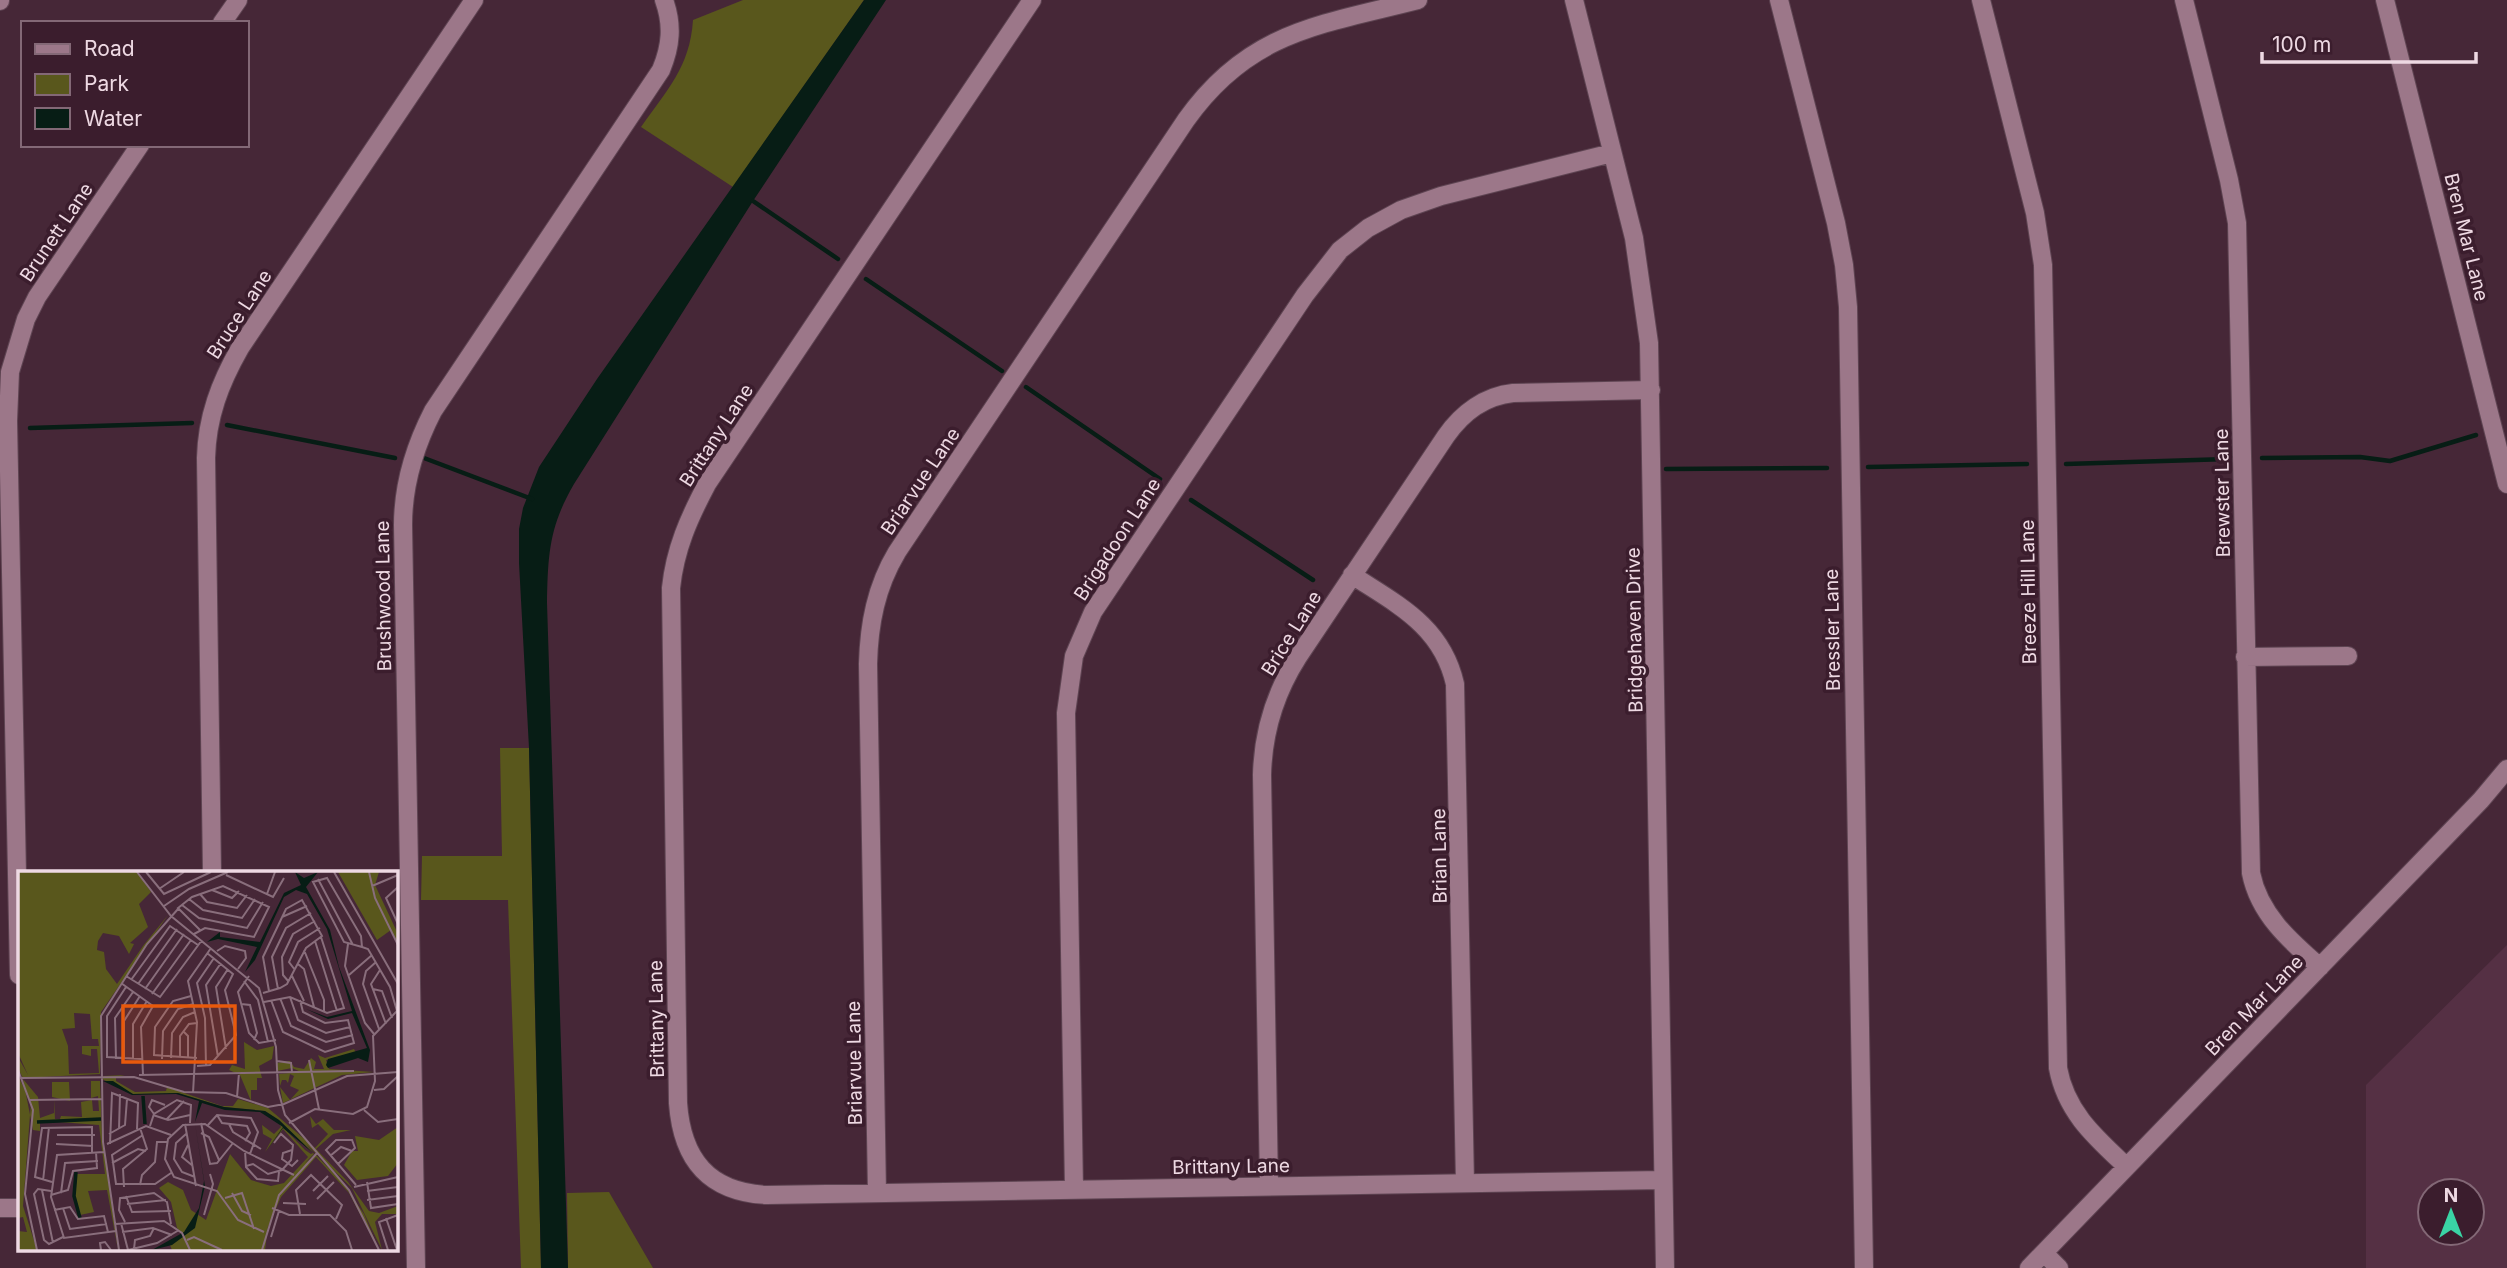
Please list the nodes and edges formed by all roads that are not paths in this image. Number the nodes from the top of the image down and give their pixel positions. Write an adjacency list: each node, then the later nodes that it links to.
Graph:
1 (238, 0): 11 (street)
2 (474, 0): 20 (street, Bruce Lane)
3 (664, 0): 30 (street, Brushwood Lane)
4 (1032, 0): 28 (street, Brittany Lane)
5 (1418, 0): 28 (street, Briarvue Lane)
6 (1574, 0): 13 (street, Bridgehaven Drive)
7 (1779, 0): 36 (street, Bressler Lane)
8 (1982, 0): 23 (street, Breeze Hill Lane)
9 (2184, 0): 18 (street, Brewster Lane)
10 (2385, 0): 15 (street, Bren Mar Lane)
11 (223, 21)
12 (139, 147): 21 (street, Brunett Lane)
13 (1612, 153): 14 (street, Bridgehaven Drive); 27 (street, Brigadoon Lane)
14 (1651, 390): 16 (street, Brice Lane); 24 (street, Bridgehaven Drive)
15 (2507, 484)
16 (1352, 575): 25 (street, Brian Lane); 26 (street, Brice Lane)
17 (2348, 656): 18 (street)
18 (2245, 657): 22 (street, Brewster Lane)
19 (2507, 769): 22 (street, Bren Mar Lane)
20 (212, 871)
21 (18, 925)
22 (2320, 967): 23 (street, Bren Mar Lane)
23 (2126, 1166): 33 (street, Bren Mar Lane)
24 (1663, 1180): 25 (street, Brittany Lane); 35 (street, Bridgehaven Drive)
25 (1465, 1183): 26 (street, Brittany Lane)
26 (1269, 1186): 27 (street, Brittany Lane)
27 (1074, 1189): 28 (street, Brittany Lane)
28 (877, 1192)
29 (397, 1201): 30 (street)
30 (414, 1201): 34 (street, Brushwood Lane)
31 (0, 1208): 32 (street)
32 (18, 1208)
33 (2044, 1252): 37 (street, Bren Mar Lane); 38 (street)
34 (416, 1268)
35 (1665, 1268)
36 (1864, 1268)
37 (2029, 1268)
38 (2059, 1268)

